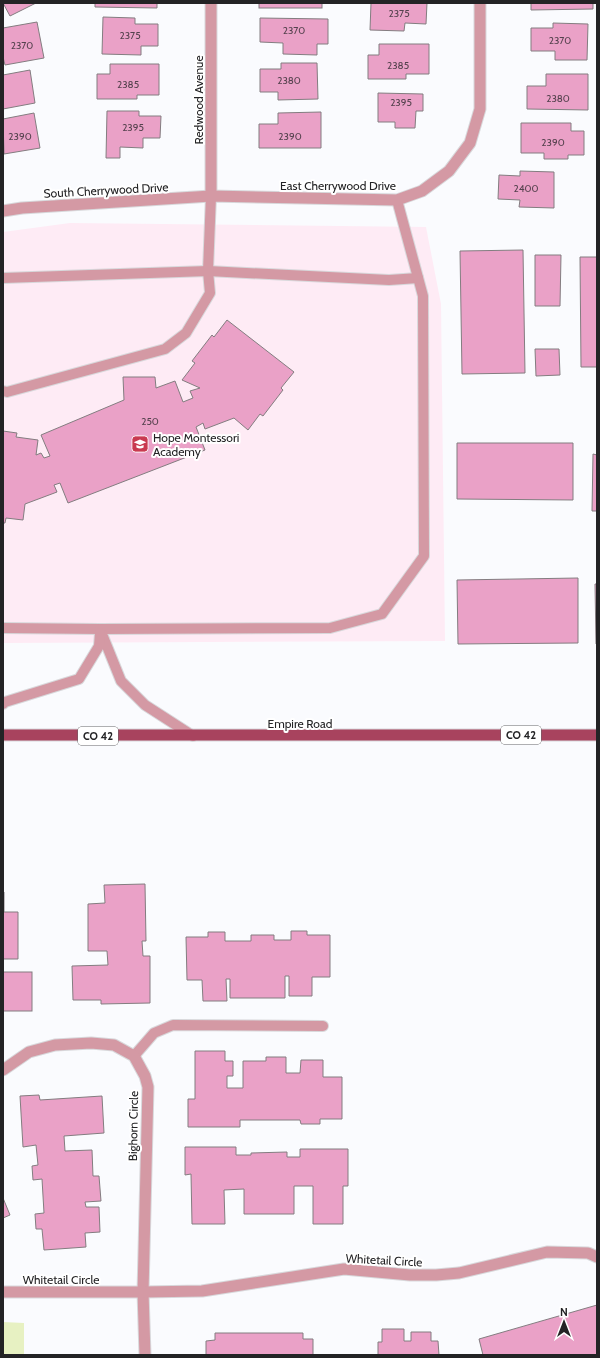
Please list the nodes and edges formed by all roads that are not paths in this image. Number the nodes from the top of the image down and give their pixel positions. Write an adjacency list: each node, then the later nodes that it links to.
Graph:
1 (211, 3): 3 (street, Redwood Avenue)
2 (480, 3): 4 (street, East Cherrywood Drive)
3 (211, 196): 4 (street, East Cherrywood Drive); 5 (street, South Cherrywood Drive); 6 (lane)
4 (397, 200): 8 (lane)
5 (3, 211)
6 (208, 271): 7 (lane); 8 (lane); 9 (lane)
7 (3, 278)
8 (418, 278): 11 (lane)
9 (3, 391)
10 (3, 628): 11 (lane)
11 (100, 629): 12 (lane); 15 (lane)
12 (3, 704)
13 (3, 735): 15 (main road, Empire Road / CO 42)
14 (597, 735): 15 (main road, Empire Road / CO 42)
15 (193, 736)
16 (323, 1026): 17 (lane)
17 (134, 1056): 18 (street); 21 (street, Bighorn Circle)
18 (3, 1070)
19 (597, 1257): 21 (street, Whitetail Circle)
20 (3, 1292): 21 (street, Whitetail Circle)
21 (143, 1292): 22 (street)
22 (146, 1355)

